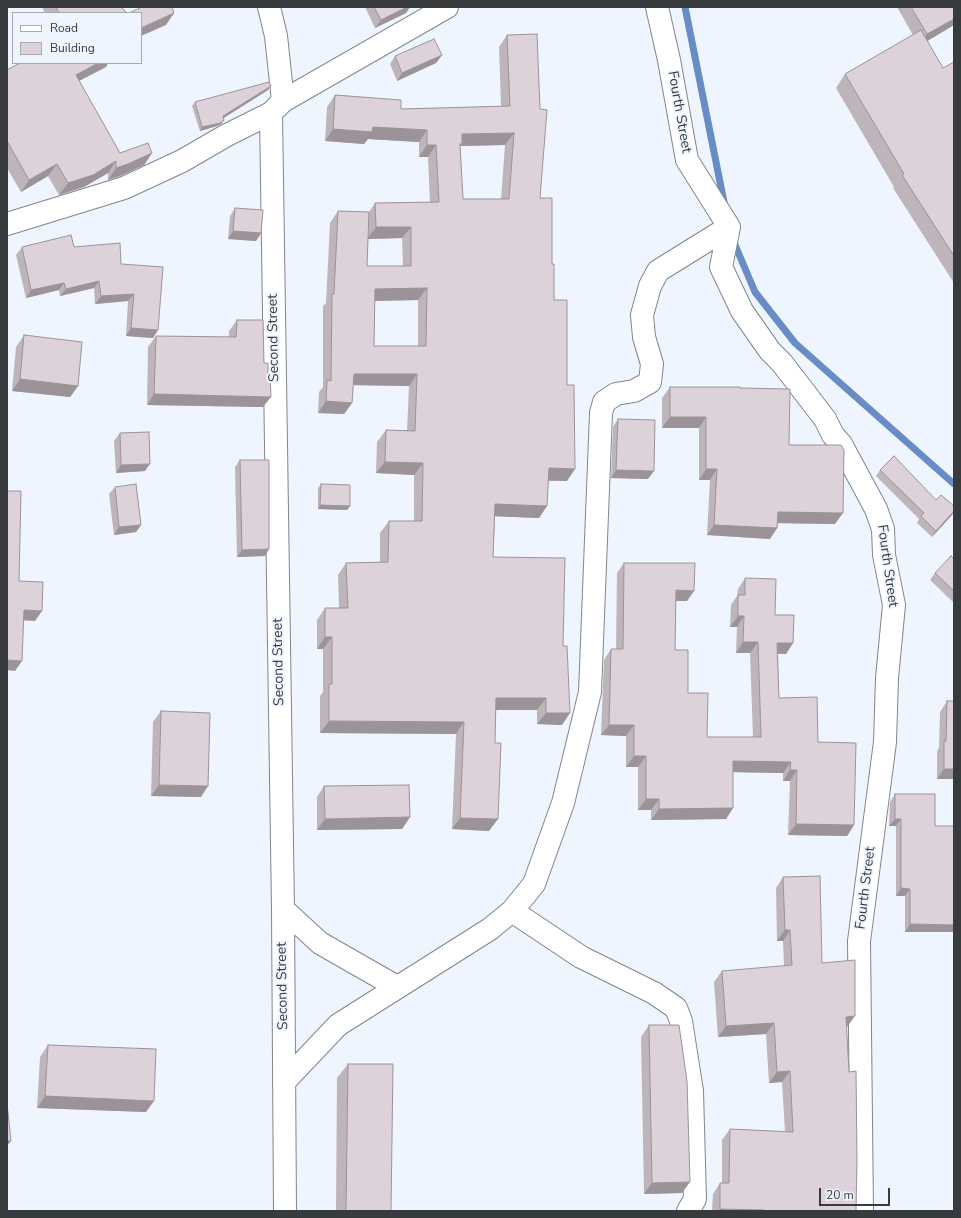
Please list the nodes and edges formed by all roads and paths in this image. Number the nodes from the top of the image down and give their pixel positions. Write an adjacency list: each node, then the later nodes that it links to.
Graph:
1 (269, 7): 4 (street, Second Street)
2 (447, 7): 4 (street)
3 (656, 7): 6 (street, Fourth Street)
4 (277, 107): 5 (street); 7 (street, Second Street)
5 (7, 224)
6 (729, 227): 8 (street); 13 (street, Fourth Street)
7 (283, 909): 9 (street); 10 (street, Second Street)
8 (512, 911): 9 (street); 12 (street)
9 (398, 988): 10 (street)
10 (284, 1082): 11 (street, Second Street)
11 (284, 1211)
12 (688, 1211)
13 (862, 1211)

